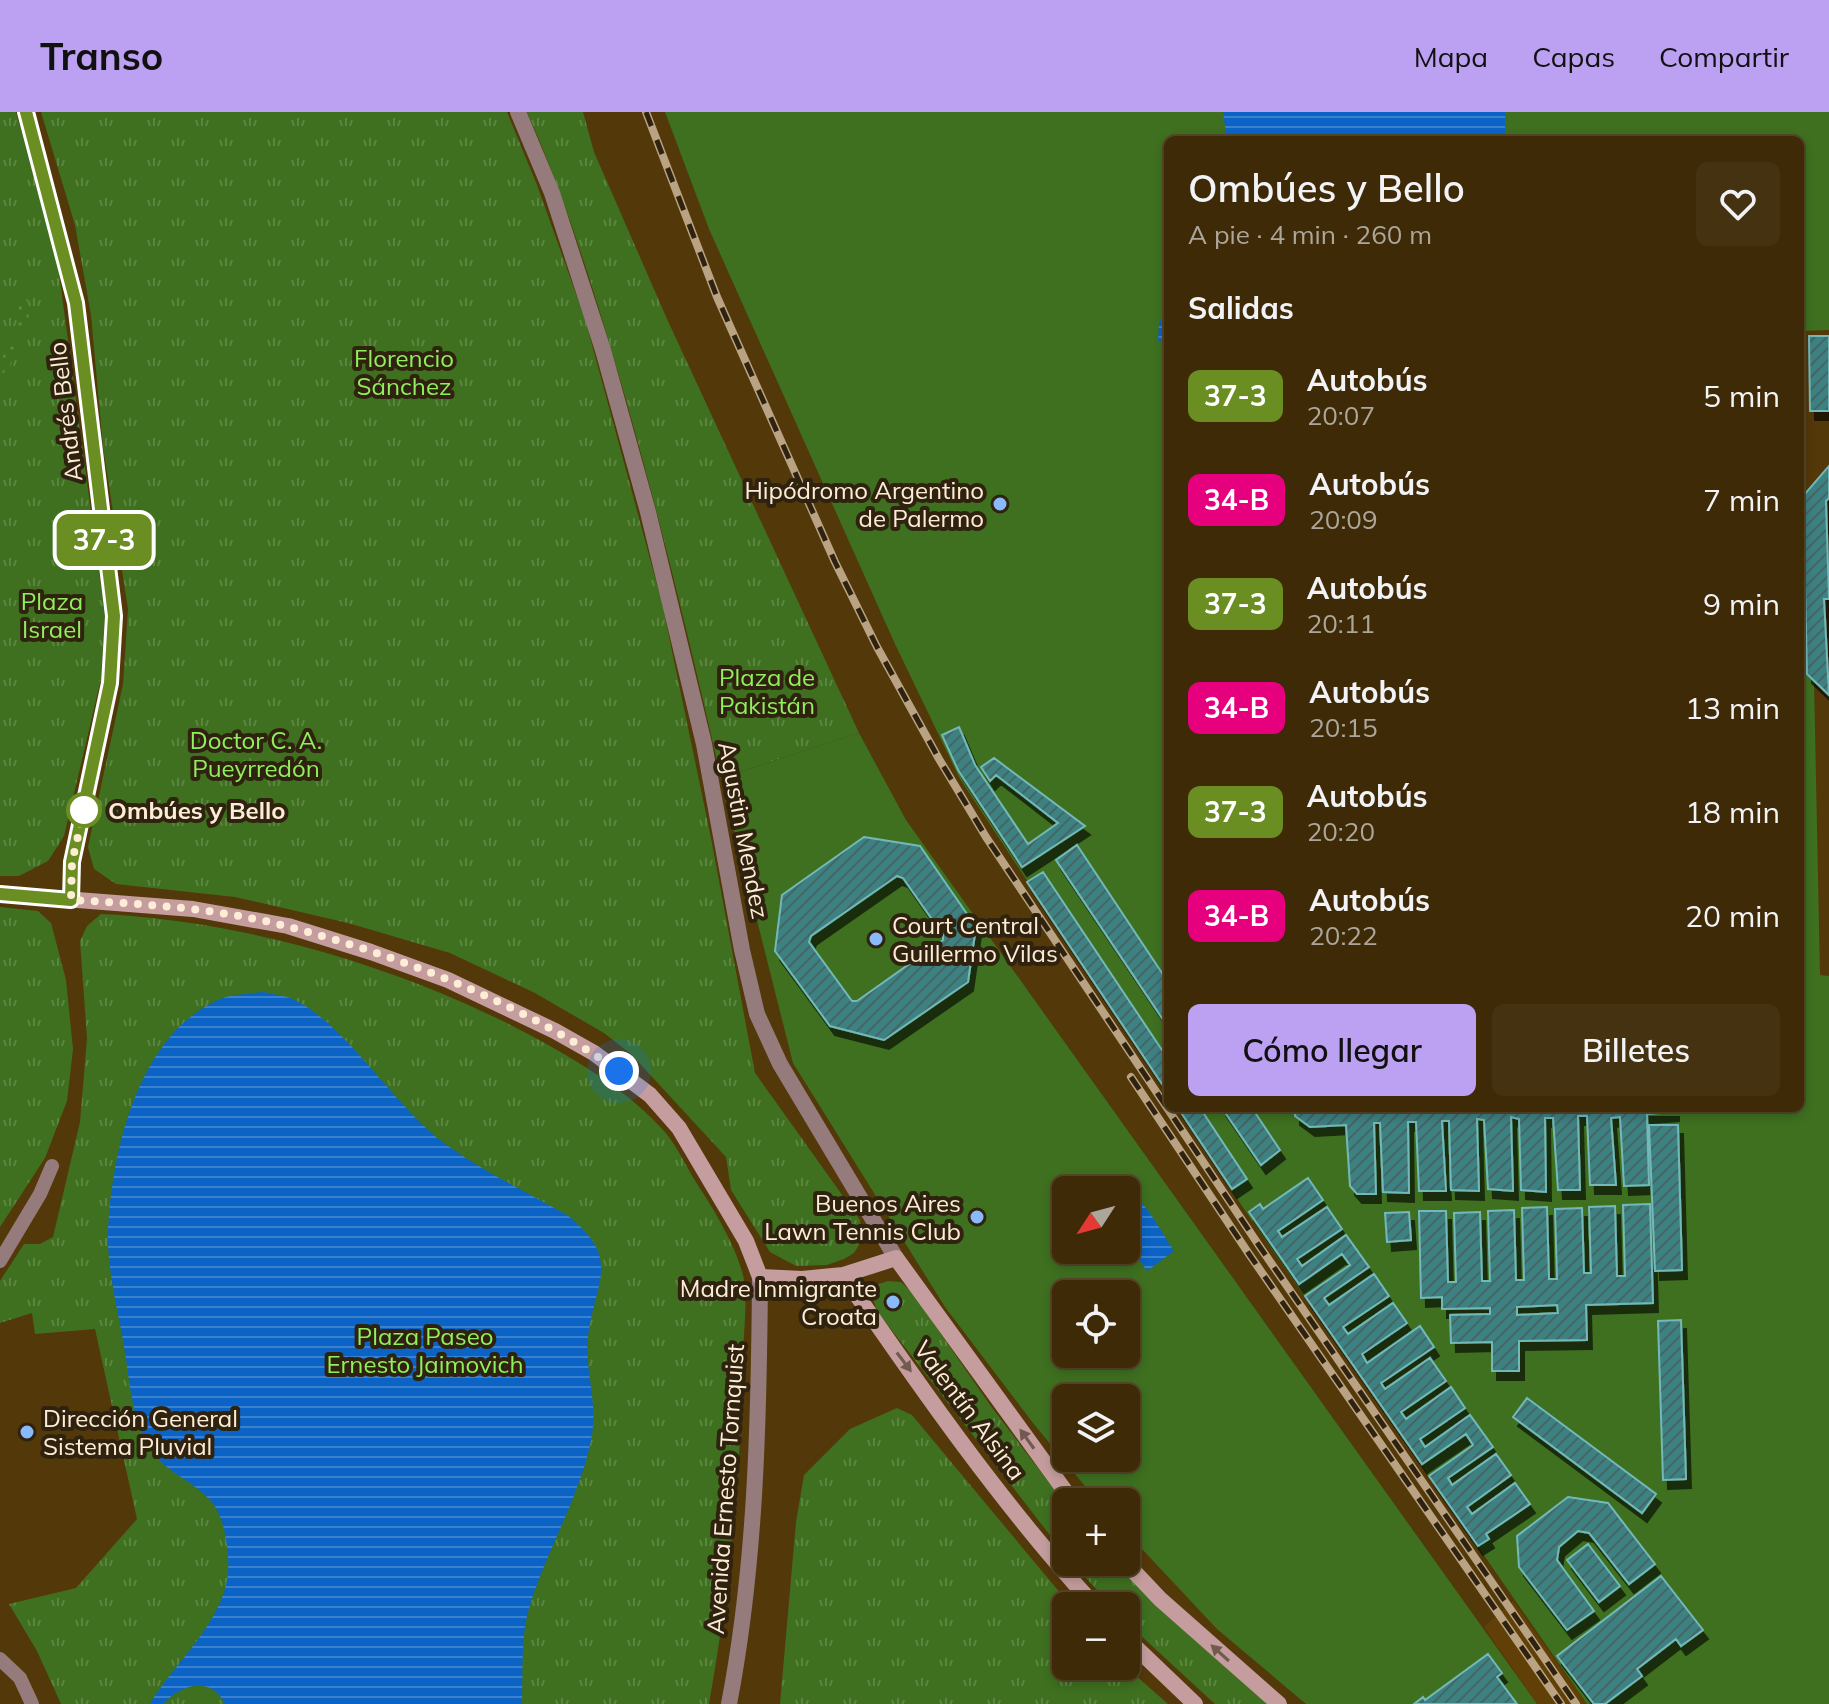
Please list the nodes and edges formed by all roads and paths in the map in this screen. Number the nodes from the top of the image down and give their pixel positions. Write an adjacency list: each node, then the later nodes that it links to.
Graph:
1 (26, 112): 4 (street, Andrés Bello)
2 (518, 112): 6 (street, Agustin Mendez)
3 (0, 894): 4 (main road)
4 (71, 900): 9 (main road)
5 (52, 1166): 7 (street)
6 (896, 1258): 8 (main road); 10 (main road, Valentín Alsina, one-way to 6)
7 (0, 1261)
8 (843, 1275): 9 (main road); 12 (main road, Valentín Alsina, one-way to 12)
9 (760, 1277): 16 (street, Avenida Ernesto Tornquist)
10 (1063, 1488)
11 (1138, 1576): 18 (main road, one-way to 11)
12 (1082, 1592)
13 (1140, 1651): 17 (main road)
14 (0, 1659): 15 (street)
15 (32, 1704)
16 (729, 1704)
17 (1195, 1704)
18 (1279, 1704)

